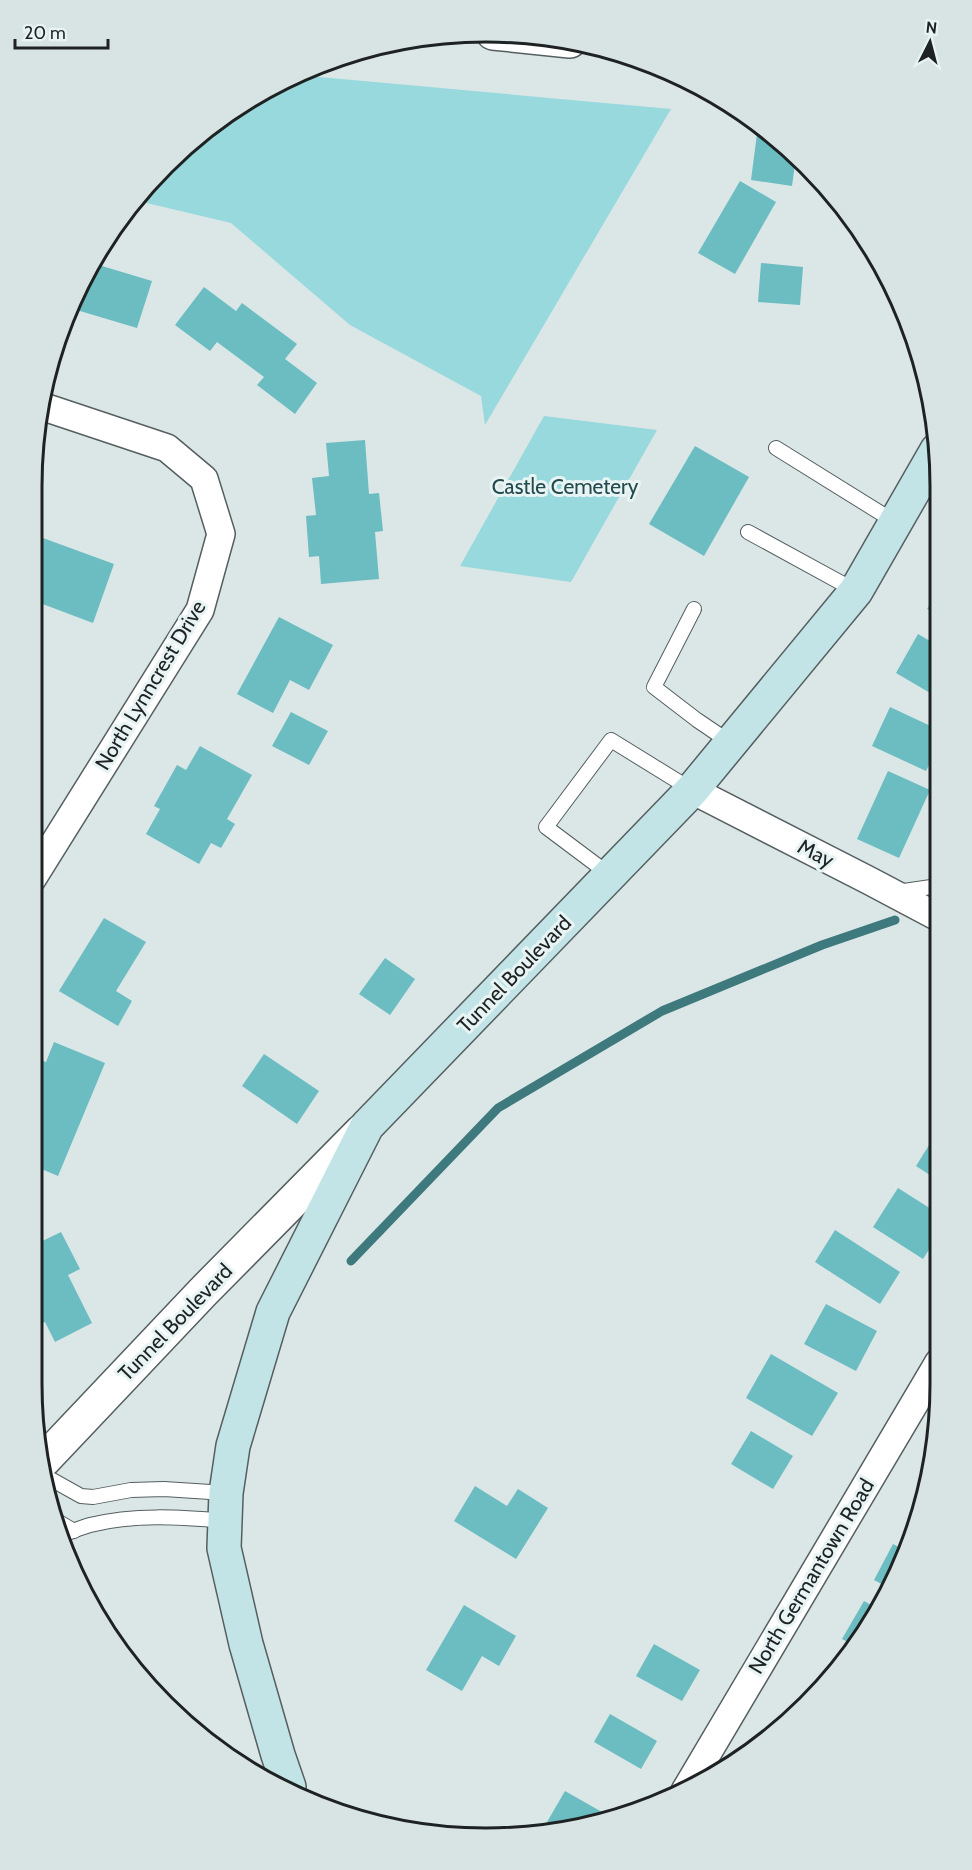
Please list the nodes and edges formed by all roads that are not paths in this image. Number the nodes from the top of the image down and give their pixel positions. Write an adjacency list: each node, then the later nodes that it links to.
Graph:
1 (49, 409): 10 (street, North Lynncrest Drive)
2 (776, 448): 4 (lane)
3 (929, 463): 4 (main road, Tunnel Boulevard)
4 (895, 522): 6 (main road, Tunnel Boulevard)
5 (748, 532): 6 (lane)
6 (856, 591): 8 (main road, Tunnel Boulevard)
7 (694, 609): 8 (lane)
8 (731, 743): 9 (main road, Tunnel Boulevard)
9 (692, 790): 11 (main road, Tunnel Boulevard); 11 (lane); 13 (street, May)
10 (42, 863)
11 (610, 875): 15 (main road, Tunnel Boulevard)
12 (930, 887): 13 (lane)
13 (891, 892): 14 (street, May)
14 (930, 913)
15 (367, 1126): 17 (street, Tunnel Boulevard); 19 (main road)
16 (930, 1377): 23 (street, North Germantown Road)
17 (48, 1455)
18 (53, 1480): 19 (lane)
19 (225, 1507): 21 (lane); 24 (main road)
20 (66, 1526): 21 (lane)
21 (74, 1531): 22 (lane)
22 (68, 1533)
23 (694, 1776)
24 (287, 1780)

